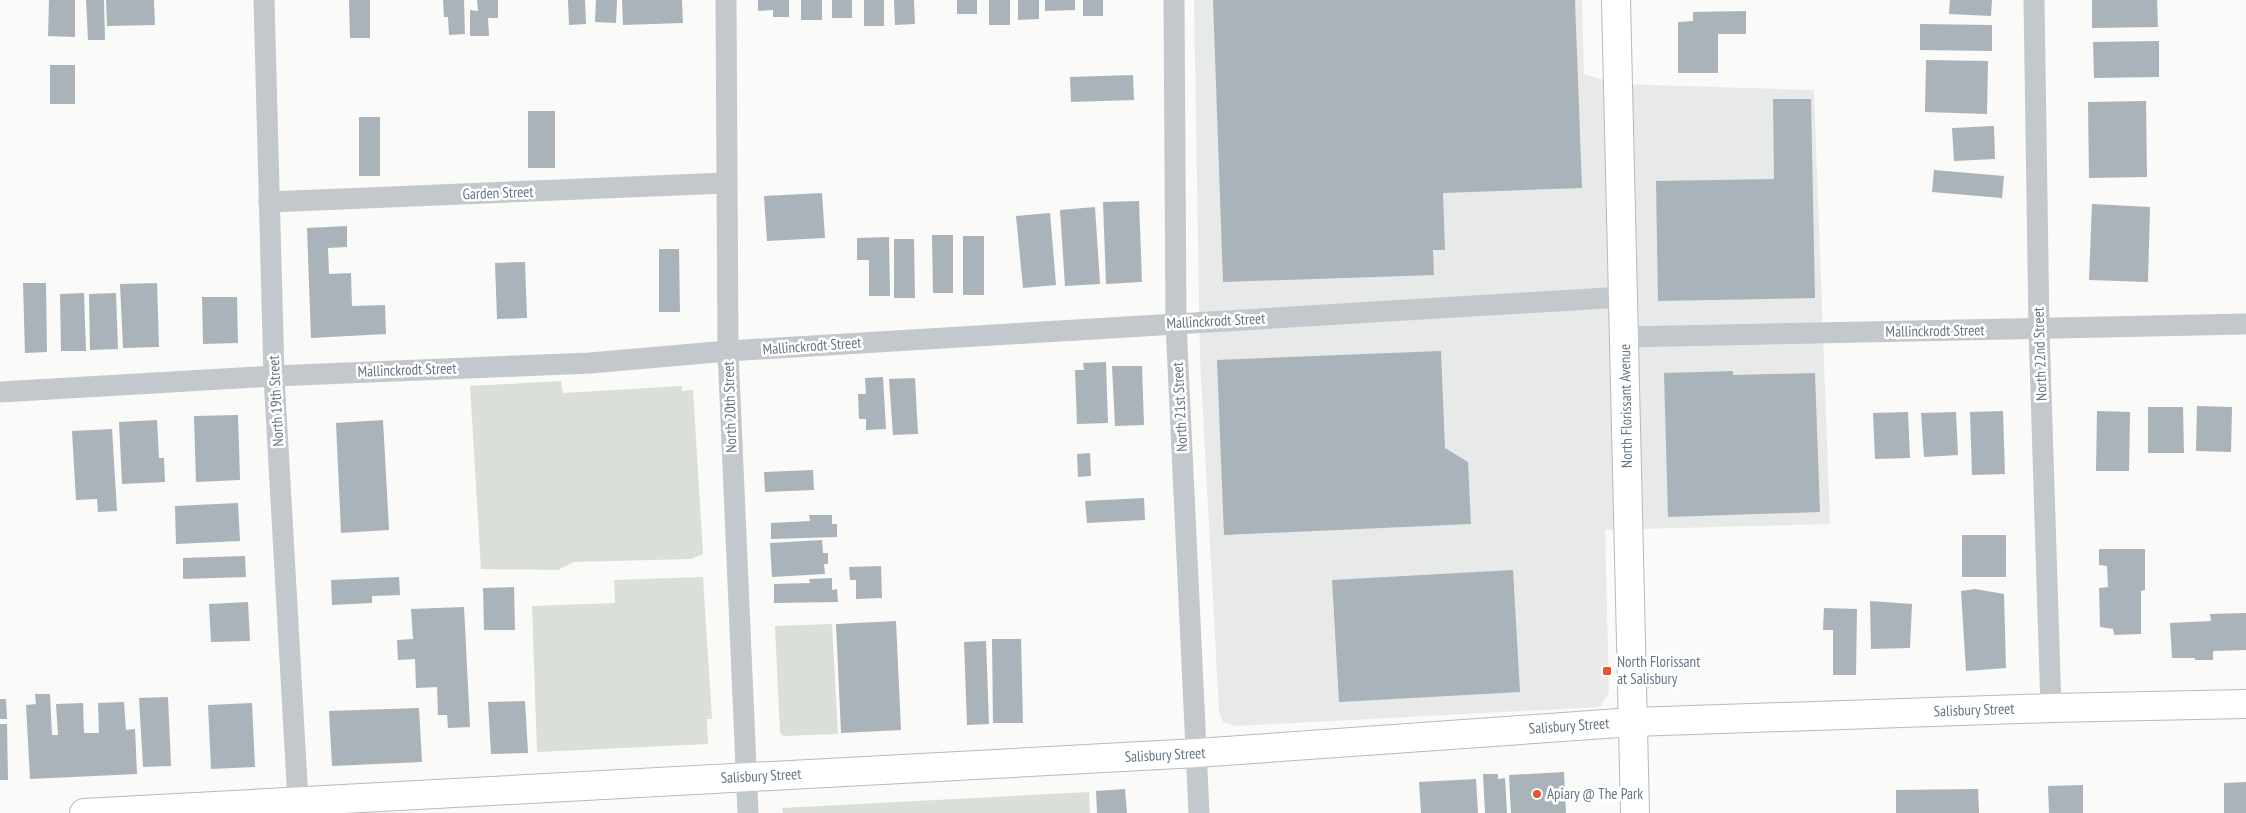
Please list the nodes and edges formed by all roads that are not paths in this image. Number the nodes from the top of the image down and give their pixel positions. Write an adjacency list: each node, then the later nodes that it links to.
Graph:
1 (264, 0): 7 (street, North 19th Street)
2 (726, 0): 6 (street, North 20th Street)
3 (1174, 0): 9 (street, North 21st Street)
4 (1616, 0): 8 (main road, North Florissant Avenue)
5 (2034, 0): 11 (street, North 22nd Street)
6 (726, 183): 7 (street, Garden Street); 13 (street, North 20th Street)
7 (269, 202): 14 (street, North 19th Street)
8 (1623, 297): 9 (street, Mallinckrodt Street); 12 (main road, North Florissant Avenue)
9 (1176, 323): 13 (street, Mallinckrodt Street); 19 (street, North 21st Street)
10 (2246, 324): 11 (street, Mallinckrodt Street)
11 (2039, 329): 12 (street, Mallinckrodt Street); 17 (street, North 22nd Street)
12 (1624, 337): 18 (main road, North Florissant Avenue)
13 (728, 351): 14 (street, Mallinckrodt Street); 20 (street, North 20th Street)
14 (274, 376): 15 (street, Mallinckrodt Street); 21 (street, North 19th Street)
15 (0, 392)
16 (2246, 704): 17 (main road, Salisbury Street)
17 (2051, 708): 18 (main road, Salisbury Street)
18 (1633, 722): 19 (main road, Salisbury Street); 25 (main road, North Florissant Avenue)
19 (1197, 753): 20 (main road, Salisbury Street); 24 (street, North 21st Street)
20 (745, 777): 21 (main road, Salisbury Street); 23 (street, North 20th Street)
21 (298, 802): 22 (main road, Salisbury Street)
22 (84, 813)
23 (748, 813)
24 (1199, 813)
25 (1635, 813)

